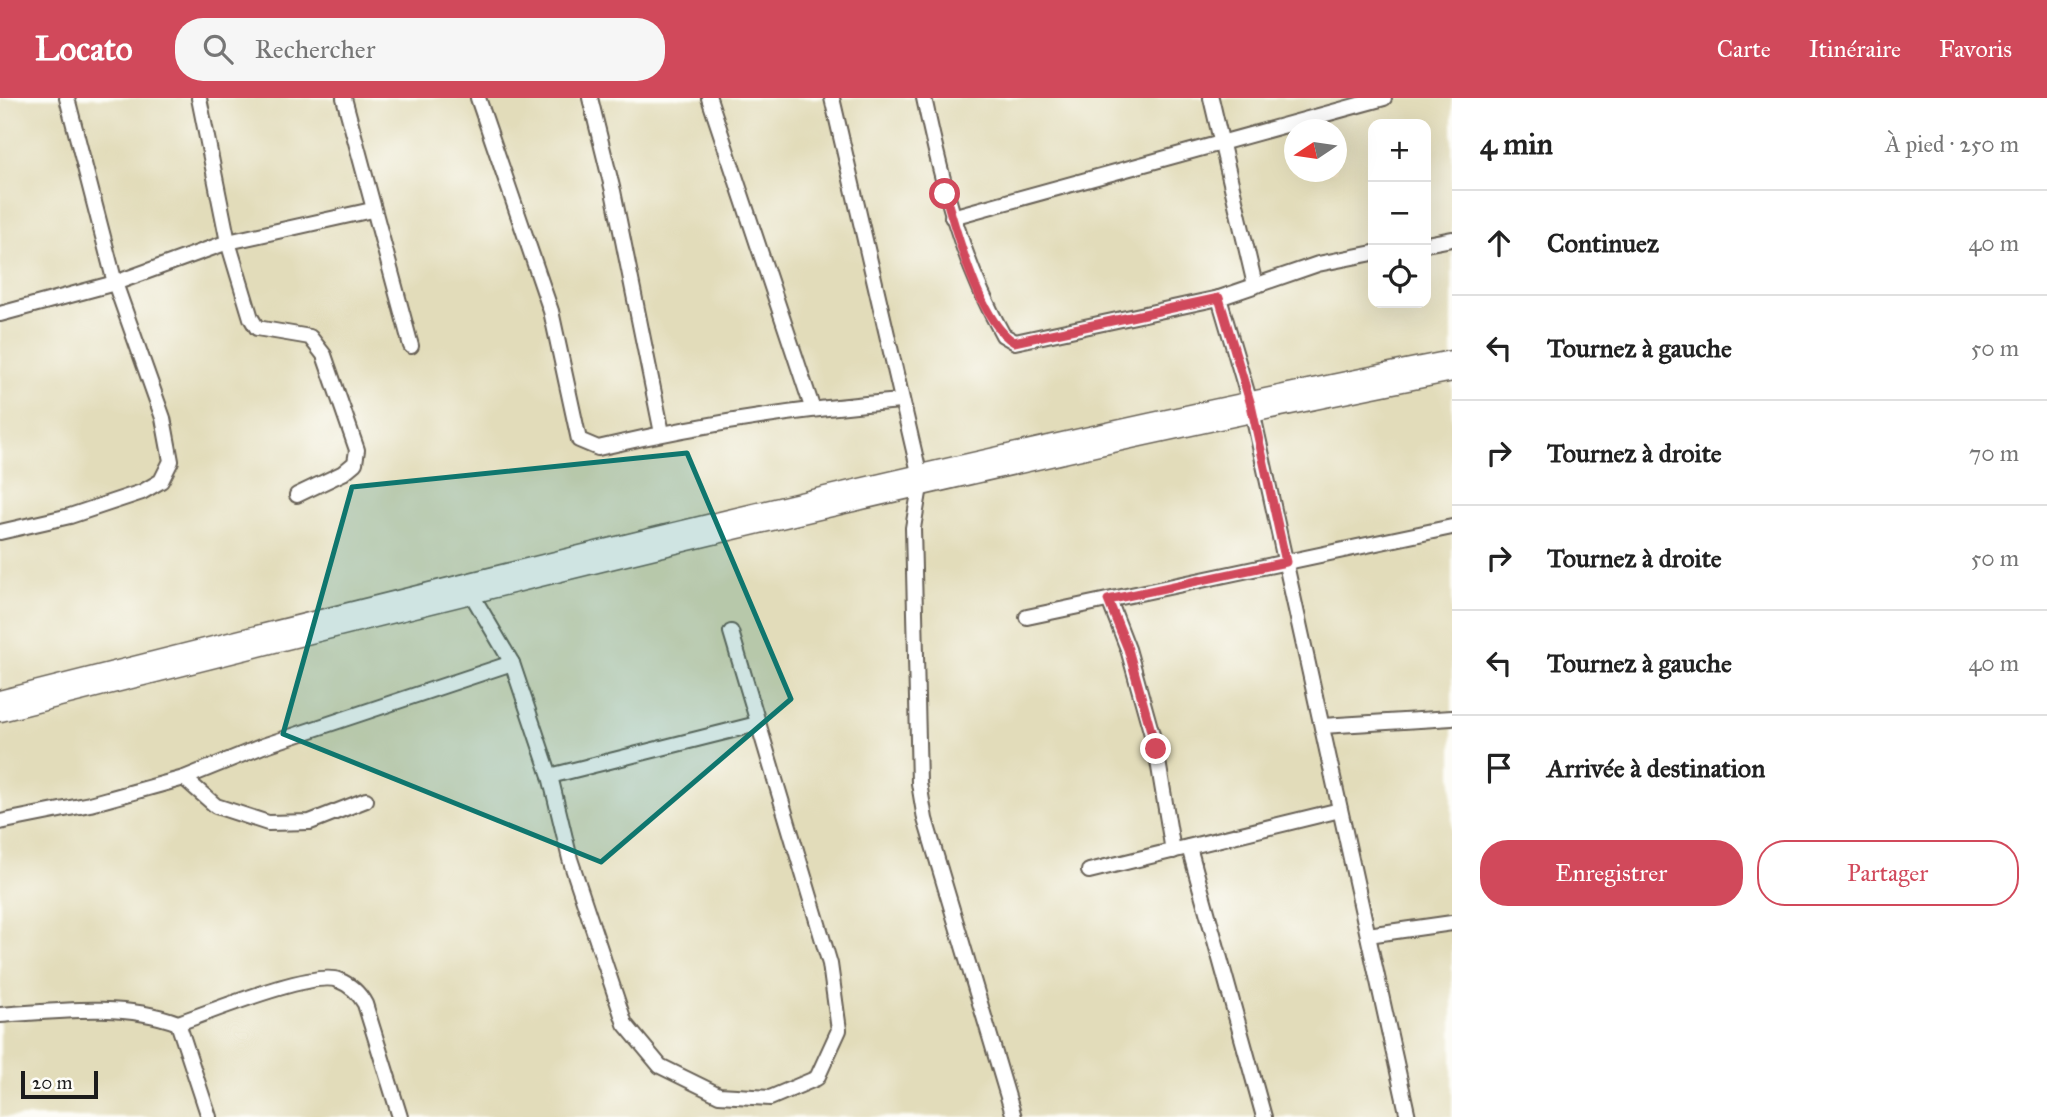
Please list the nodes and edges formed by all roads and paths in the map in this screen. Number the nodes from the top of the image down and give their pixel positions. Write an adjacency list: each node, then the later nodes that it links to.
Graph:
1 (67, 98): 18 (lane)
2 (199, 98): 15 (lane)
3 (344, 98): 12 (lane)
4 (478, 98): 27 (lane)
5 (590, 98): 27 (lane)
6 (709, 98): 26 (lane)
7 (832, 98): 24 (lane)
8 (925, 98): 13 (lane)
9 (1211, 98): 11 (lane)
10 (1384, 98): 11 (lane)
11 (1222, 142): 13 (lane); 19 (lane)
12 (372, 211): 15 (lane); 22 (lane)
13 (952, 217): 20 (lane)
14 (1452, 239): 16 (lane)
15 (228, 242): 18 (lane); 29 (lane)
16 (1431, 243)
17 (1368, 254): 19 (lane)
18 (115, 283): 21 (lane); 31 (lane)
19 (1255, 285): 20 (lane)
20 (1219, 298): 25 (lane)
21 (0, 314)
22 (411, 346)
23 (1452, 366): 25 (street)
24 (901, 401): 26 (lane); 28 (lane)
25 (1251, 405): 28 (street); 32 (lane)
26 (812, 407): 27 (lane)
27 (663, 433)
28 (921, 481): 33 (street); 56 (lane)
29 (297, 495)
30 (1452, 527): 32 (lane)
31 (0, 531)
32 (1286, 562): 34 (lane); 41 (lane)
33 (469, 590): 37 (lane); 38 (street)
34 (1108, 600): 35 (lane); 48 (lane)
35 (1027, 617)
36 (731, 632): 40 (lane)
37 (512, 663): 42 (lane); 43 (lane)
38 (0, 706)
39 (1452, 718): 41 (lane)
40 (757, 724): 42 (lane); 42 (lane)
41 (1322, 726): 45 (lane)
42 (550, 776)
43 (184, 778): 44 (lane); 46 (lane)
44 (366, 800)
45 (1340, 810): 47 (lane); 51 (lane)
46 (0, 822)
47 (1189, 847): 48 (lane); 57 (lane)
48 (1173, 851): 49 (lane)
49 (1090, 871)
50 (1452, 923): 51 (lane)
51 (1368, 936): 58 (lane)
52 (0, 1015): 53 (lane)
53 (178, 1023): 54 (lane); 55 (lane)
54 (209, 1117)
55 (400, 1117)
56 (1014, 1117)
57 (1264, 1117)
58 (1408, 1117)

